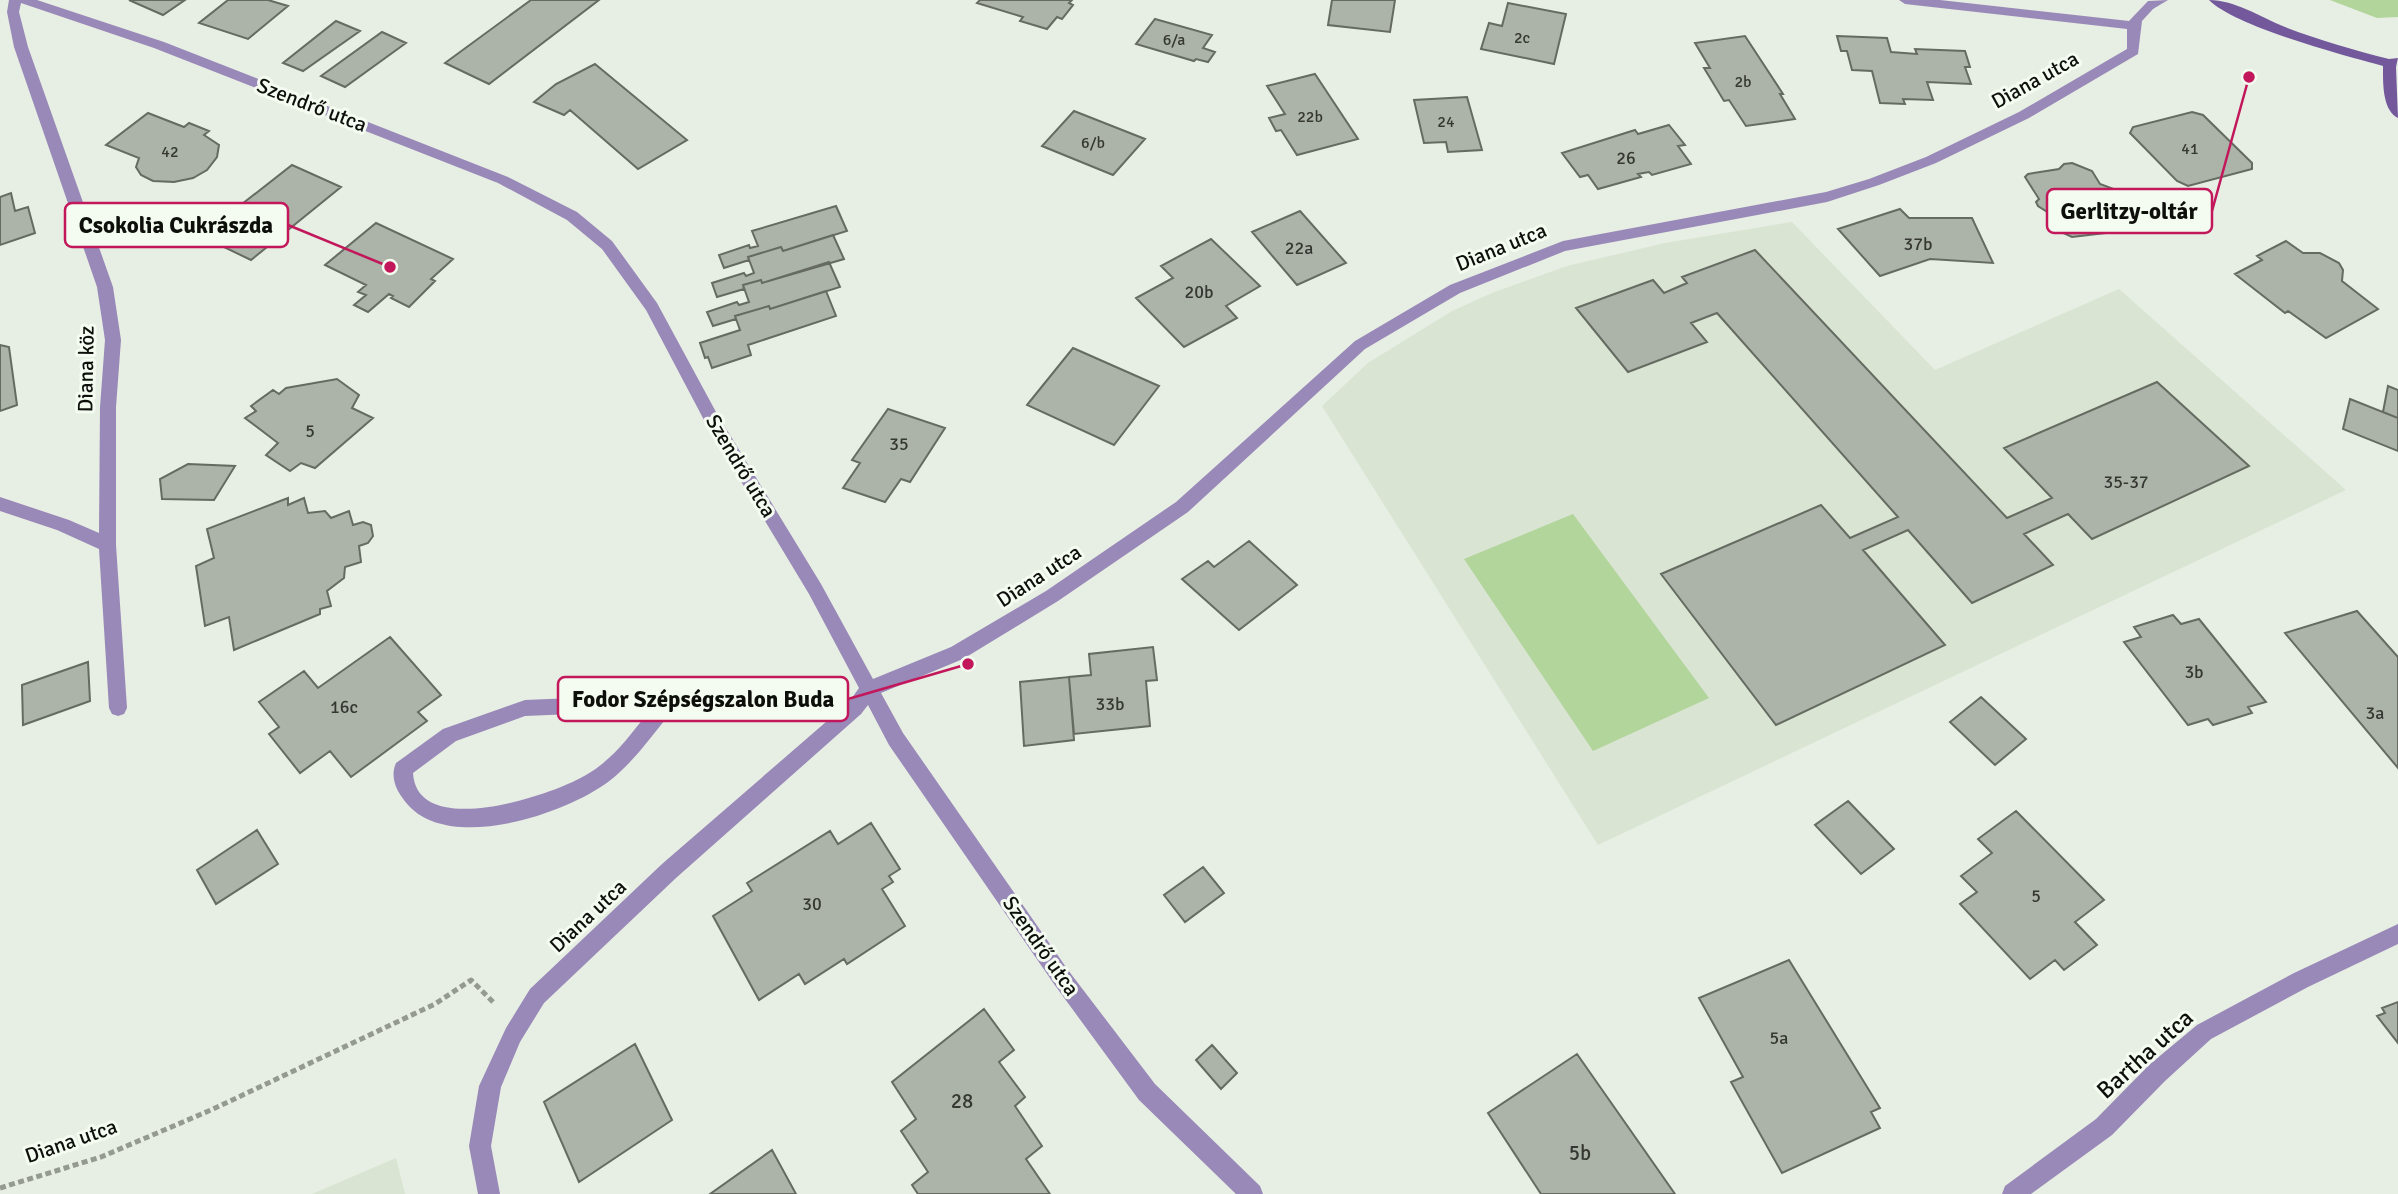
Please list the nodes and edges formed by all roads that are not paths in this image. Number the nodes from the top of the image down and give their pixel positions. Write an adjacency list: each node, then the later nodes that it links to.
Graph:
1 (15, 0): 10 (street, Diana köz)
2 (24, 0): 11 (street, Szendrő utca)
3 (1905, 0): 6 (street)
4 (2162, 0): 6 (street)
5 (2215, 0): 7 (street)
6 (2133, 26): 11 (street, Diana utca)
7 (2395, 63): 8 (street)
8 (2398, 113)
9 (0, 504): 10 (street)
10 (107, 545): 13 (street, Diana köz)
11 (869, 689): 14 (street, Diana utca); 17 (street, Szendrő utca)
12 (664, 707): 12 (street); 14 (street)
13 (118, 708)
14 (855, 708): 16 (street, Diana utca)
15 (2398, 934): 18 (street, Bartha utca)
16 (489, 1194)
17 (1252, 1194)
18 (2013, 1194)

